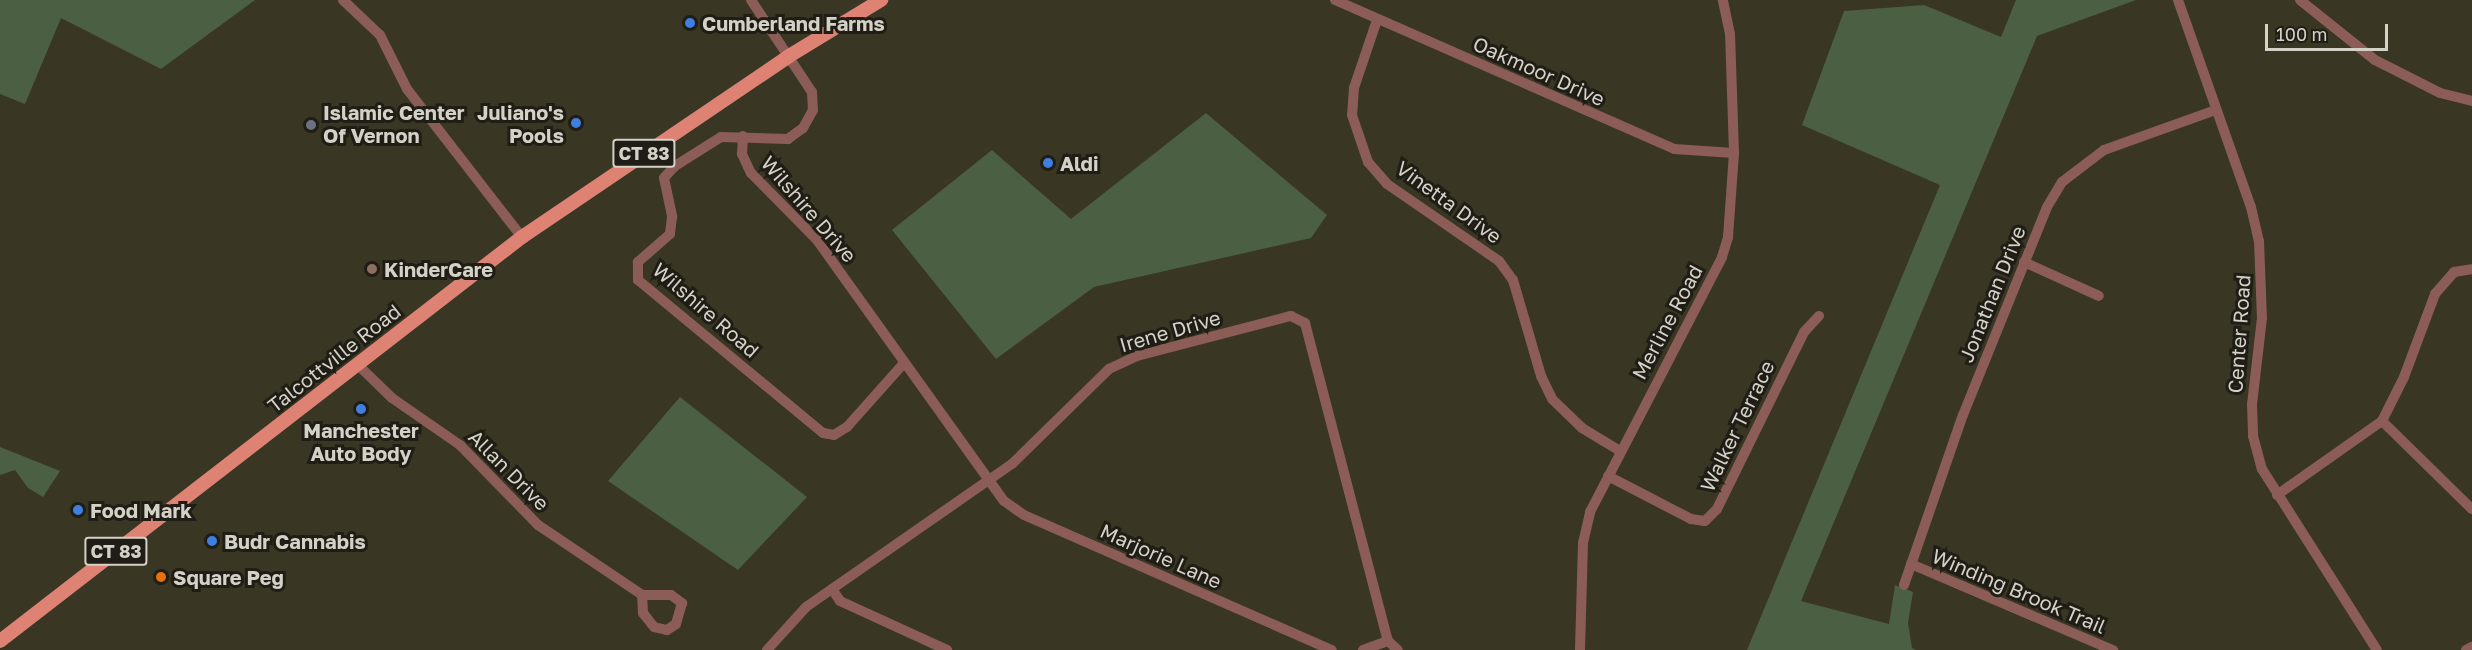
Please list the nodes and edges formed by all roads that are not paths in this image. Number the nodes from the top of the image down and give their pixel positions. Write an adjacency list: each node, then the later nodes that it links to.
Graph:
1 (343, 0): 14 (street)
2 (750, 0): 9 (street, Wilshire Drive)
3 (881, 0): 9 (main road, Talcottville Road / CT 83)
4 (1335, 0): 8 (street, Oakmoor Drive)
5 (1723, 0): 13 (street, Merline Road)
6 (2178, 0): 11 (street, Center Road)
7 (2300, 0): 10 (street)
8 (1377, 20): 13 (street, Oakmoor Drive); 22 (street, Vinetta Drive)
9 (789, 56): 12 (street, Wilshire Drive); 14 (main road, Talcottville Road / CT 83)
10 (2472, 101)
11 (2217, 110): 15 (street, Jonathan Drive); 25 (street, Center Road)
12 (743, 136): 19 (street, Wilshire Drive); 19 (street, Wilshire Road)
13 (1734, 153): 22 (street, Merline Road)
14 (522, 237): 20 (main road, Talcottville Road / CT 83)
15 (2024, 262): 17 (street); 27 (street, Jonathan Drive)
16 (2472, 269): 21 (street)
17 (2099, 296)
18 (1819, 316): 23 (street, Walker Terrace)
19 (904, 363): 24 (street, Wilshire Drive)
20 (357, 364): 30 (street, Allan Drive); 31 (main road, Talcottville Road / CT 83)
21 (2382, 421): 25 (street); 26 (street)
22 (1620, 451): 23 (street, Merline Road)
23 (1608, 476): 39 (street, Merline Road)
24 (986, 479): 29 (street, Irene Drive); 32 (street, Irene Drive); 36 (street, Marjorie Lane)
25 (2277, 495): 41 (street, Center Road)
26 (2472, 509)
27 (1911, 564): 28 (street, Jonathan Drive); 40 (street, Winding Brook Trail)
28 (1904, 585)
29 (832, 589): 34 (street, Irene Drive); 35 (street)
30 (642, 595)
31 (0, 641)
32 (1388, 641): 37 (street); 38 (street)
33 (2472, 647): 42 (street)
34 (767, 650)
35 (947, 650)
36 (1332, 650)
37 (1363, 650)
38 (1398, 650)
39 (1580, 650)
40 (2113, 650)
41 (2377, 650)
42 (2466, 650)

